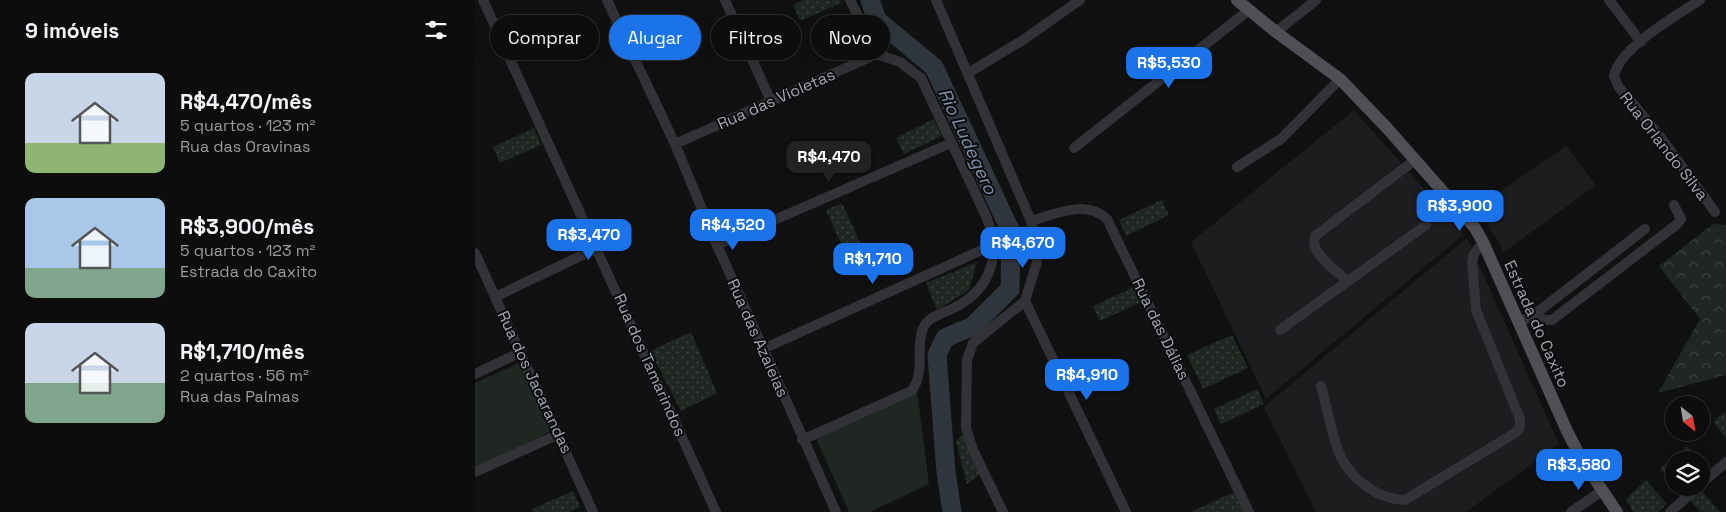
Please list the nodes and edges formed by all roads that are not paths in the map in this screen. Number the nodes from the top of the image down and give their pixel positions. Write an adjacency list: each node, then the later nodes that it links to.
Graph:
1 (483, 0): 33 (street, Rua dos Tamarindos)
2 (607, 0): 21 (street, Rua das Azaleias)
3 (725, 0): 19 (street)
4 (850, 0): 12 (street)
5 (936, 0): 17 (street)
6 (1081, 0): 17 (street)
7 (1237, 0): 11 (main road, Estrada do Caxito)
8 (1316, 0): 13 (street)
9 (1609, 0): 14 (street)
10 (1700, 0): 14 (street, Rua Orlando Silva)
11 (1249, 10): 13 (main road, Estrada do Caxito); 22 (street)
12 (858, 15)
13 (1276, 32): 18 (main road, Estrada do Caxito)
14 (1641, 42): 26 (street, Rua Orlando Silva)
15 (890, 59): 20 (street)
16 (863, 60): 19 (street, Rua das Violetas)
17 (968, 73): 27 (street)
18 (1339, 78): 23 (main road, Estrada do Caxito); 24 (street)
19 (771, 101): 21 (street, Rua das Violetas)
20 (951, 143): 31 (street); 32 (street)
21 (675, 144): 32 (street, Rua das Azaleias)
22 (1074, 148)
23 (1415, 160): 30 (main road, Estrada do Caxito); 35 (street)
24 (1237, 167)
25 (1674, 205): 38 (street)
26 (1715, 212)
27 (1031, 221): 37 (street); 57 (street, Rua das Dálias)
28 (1426, 225): 35 (street)
29 (1645, 229): 38 (street)
30 (1483, 242): 39 (main road, Estrada do Caxito); 44 (street)
31 (993, 245): 41 (street); 46 (street)
32 (717, 246): 41 (street, Rua das Azaleias)
33 (597, 248): 36 (street); 53 (street, Rua dos Tamarindos)
34 (475, 253): 36 (street, Rua dos Jacarandas)
35 (1347, 281): 40 (street)
36 (495, 297): 42 (street, Rua dos Jacarandas)
37 (1025, 301): 55 (street); 56 (street)
38 (1535, 314): 39 (street)
39 (1519, 323): 50 (main road, Estrada do Caxito)
40 (1280, 330)
41 (763, 349): 46 (street, Rua das Azaleias)
42 (521, 352): 43 (street); 45 (street, Rua dos Jacarandas)
43 (475, 374)
44 (1321, 386)
45 (559, 434): 48 (street); 52 (street, Rua dos Jacarandas)
46 (802, 440): 54 (street, Rua das Azaleias)
47 (1726, 462): 49 (street)
48 (475, 472)
49 (1710, 476)
50 (1602, 491): 58 (street); 59 (main road, Estrada do Caxito)
51 (1688, 496): 60 (street)
52 (593, 512)
53 (716, 512)
54 (836, 512)
55 (1003, 512)
56 (1126, 512)
57 (1249, 512)
58 (1571, 512)
59 (1617, 512)
60 (1670, 512)

